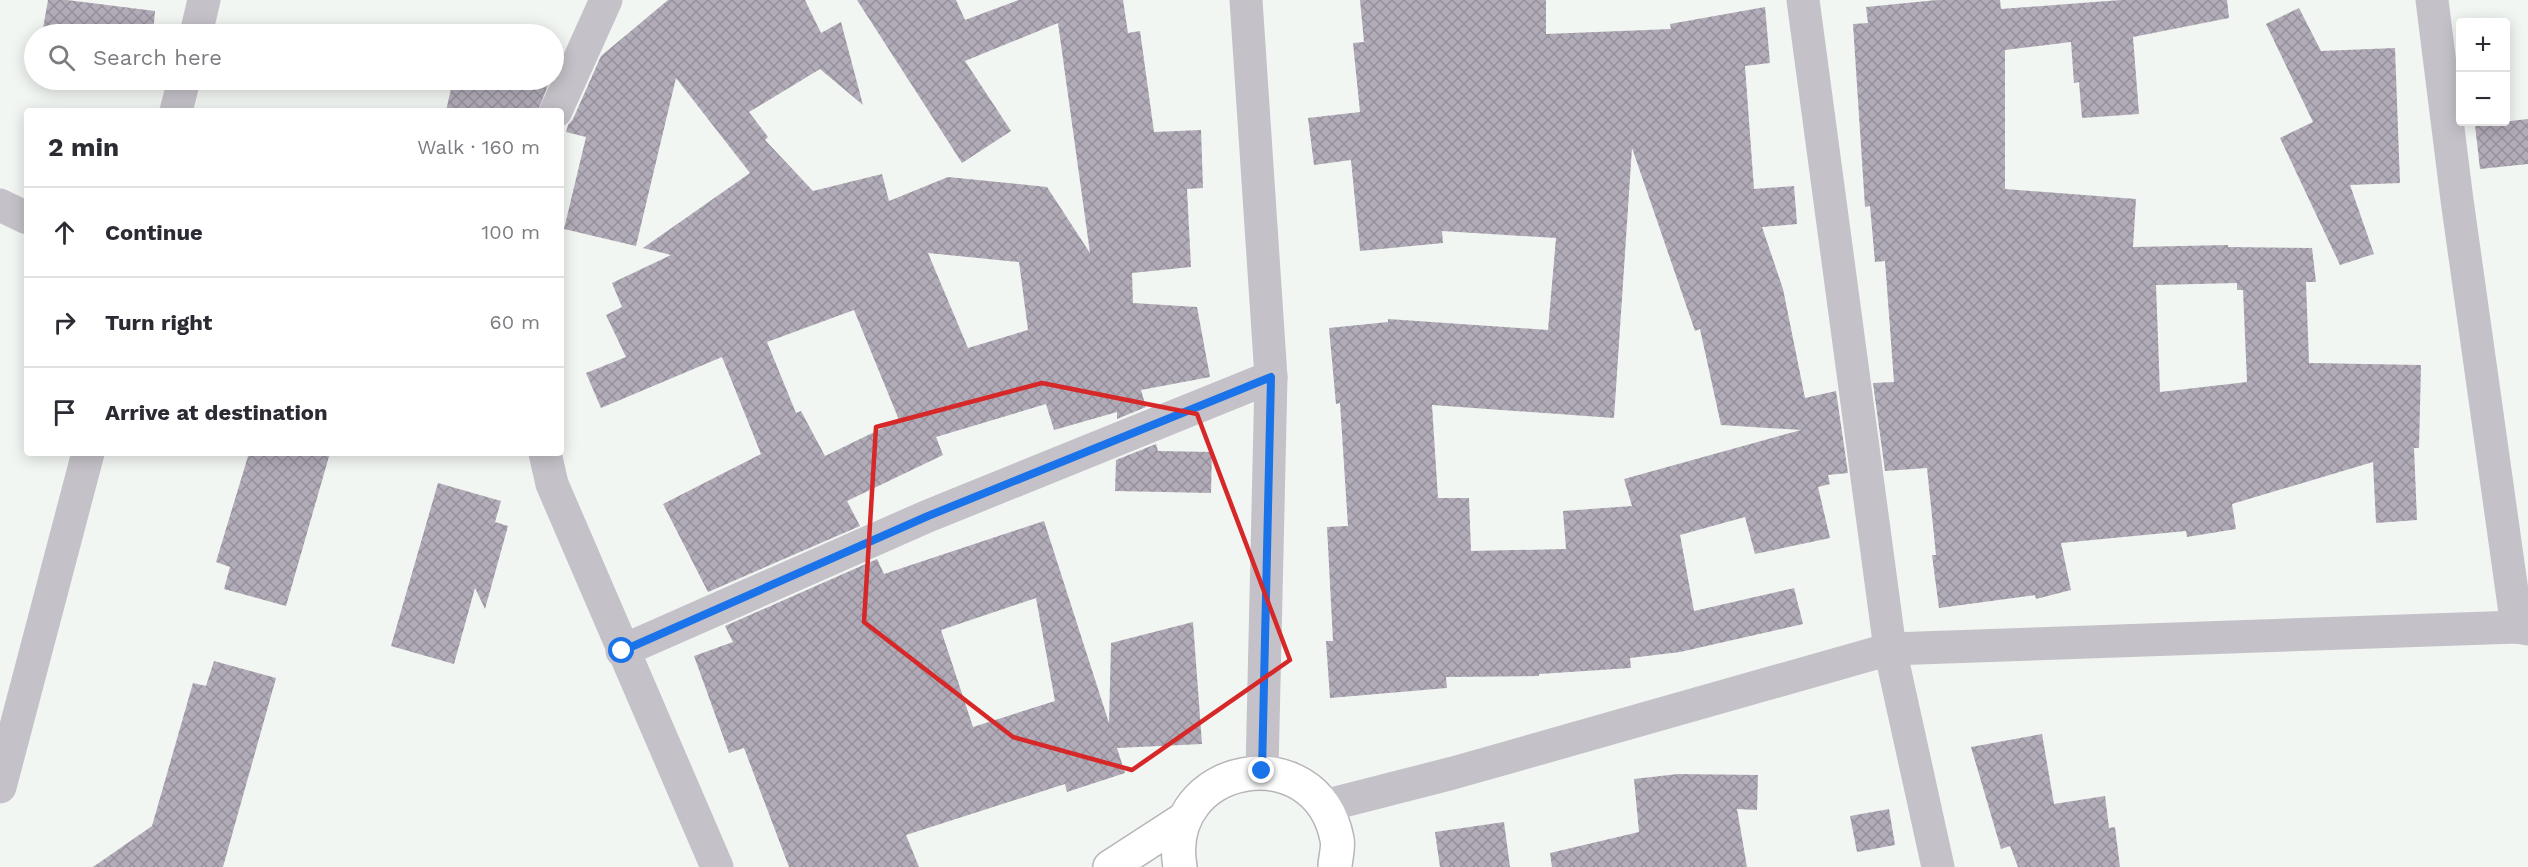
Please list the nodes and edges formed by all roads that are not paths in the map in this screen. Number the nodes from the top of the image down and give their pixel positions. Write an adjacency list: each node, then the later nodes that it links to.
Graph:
1 (204, 0): 6 (street)
2 (606, 0): 9 (street)
3 (1245, 0): 12 (street)
4 (1803, 0): 16 (street)
5 (2432, 0): 15 (street)
6 (198, 24)
7 (181, 90): 8 (street)
8 (177, 108)
9 (557, 108)
10 (0, 205): 11 (street)
11 (24, 217)
12 (1271, 377): 17 (street); 18 (street)
13 (87, 456): 19 (street)
14 (546, 456): 17 (street)
15 (2523, 628): 16 (street)
16 (1890, 649): 20 (street); 26 (street)
17 (622, 651): 22 (street)
18 (1262, 771): 20 (highway); 21 (highway)
19 (0, 787)
20 (1324, 806): 25 (highway)
21 (1184, 819): 23 (highway); 24 (highway)
22 (717, 867)
23 (1110, 867)
24 (1180, 867)
25 (1335, 867)
26 (1938, 867)

